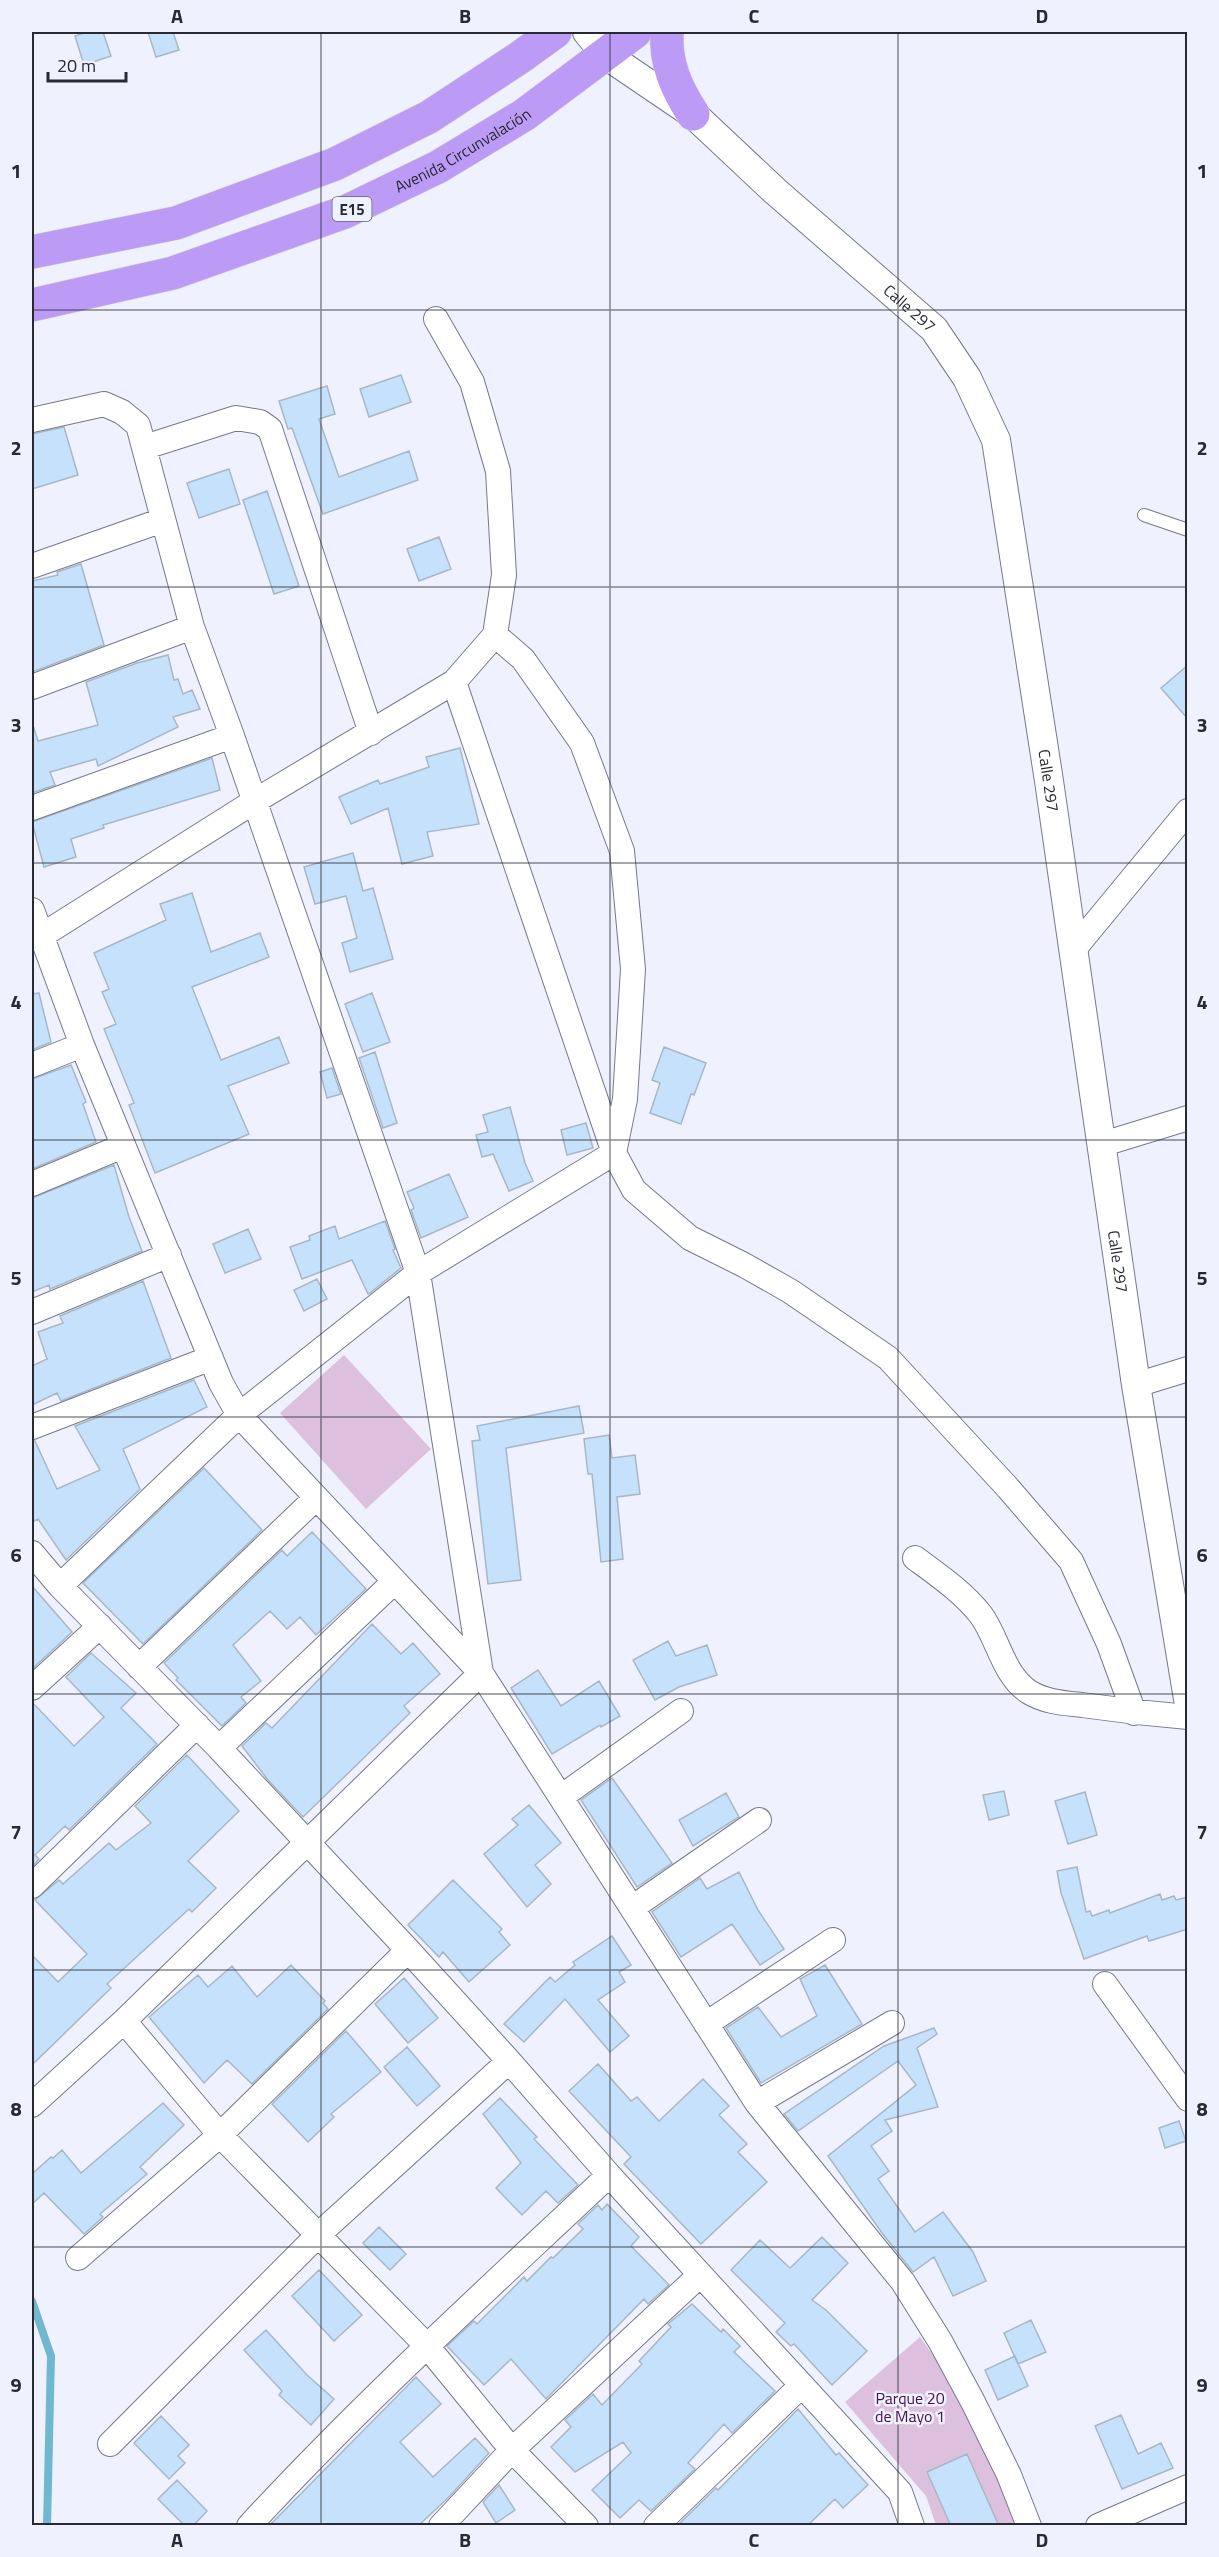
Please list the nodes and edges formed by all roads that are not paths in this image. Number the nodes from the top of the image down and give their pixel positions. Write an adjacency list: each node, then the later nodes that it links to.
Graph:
1 (555, 32): 6 (highway)
2 (635, 32): 4 (highway, Avenida Circunvalación / E15)
3 (667, 32): 5 (highway)
4 (596, 43): 5 (street, Calle 297); 7 (highway, Avenida Circunvalación / E15)
5 (693, 114): 26 (street, Calle 297)
6 (32, 252)
7 (32, 305)
8 (436, 319): 16 (street)
9 (32, 420): 10 (street)
10 (145, 447): 12 (street); 19 (street)
11 (1144, 515): 13 (lane)
12 (163, 520): 14 (street); 15 (street)
13 (1188, 530)
14 (32, 566)
15 (192, 627): 18 (street); 20 (street)
16 (495, 635): 17 (street); 32 (street)
17 (454, 682): 19 (street); 32 (street)
18 (32, 687)
19 (371, 733): 21 (street)
20 (232, 736): 21 (street); 22 (street)
21 (255, 801): 25 (street); 35 (street)
22 (32, 808)
23 (1188, 811): 26 (street)
24 (32, 910): 25 (street)
25 (36, 938): 27 (street)
26 (1074, 949): 30 (street, Calle 297)
27 (82, 1045): 28 (street); 31 (street)
28 (32, 1065)
29 (1188, 1118): 30 (street)
30 (1100, 1145): 39 (street, Calle 297)
31 (123, 1146): 33 (street); 34 (street)
32 (614, 1153): 35 (street); 54 (street)
33 (32, 1184)
34 (169, 1255): 36 (street); 37 (street)
35 (418, 1273): 40 (street); 50 (street)
36 (32, 1312)
37 (211, 1358): 40 (street); 41 (street)
38 (1188, 1369): 39 (street)
39 (1136, 1385): 48 (street, Calle 297)
40 (239, 1415): 42 (street); 46 (street)
41 (32, 1427)
42 (316, 1498): 45 (street); 49 (street)
43 (32, 1553): 46 (street)
44 (915, 1558): 54 (street)
45 (394, 1582): 50 (street); 57 (street)
46 (60, 1586): 47 (street)
47 (100, 1626): 49 (street); 51 (street)
48 (1182, 1632): 52 (street, Calle 297)
49 (139, 1667): 56 (street)
50 (482, 1673): 58 (street); 60 (street)
51 (32, 1688)
52 (1188, 1699)
53 (681, 1711): 58 (street)
54 (1134, 1713): 55 (street)
55 (1188, 1717)
56 (197, 1725): 57 (street); 61 (street)
57 (219, 1748): 60 (street)
58 (561, 1797): 62 (street)
59 (759, 1820): 62 (street)
60 (305, 1842): 64 (street); 66 (street)
61 (32, 1886)
62 (632, 1908): 68 (street)
63 (833, 1940): 68 (street)
64 (408, 1950): 69 (street); 73 (street)
65 (1105, 1984): 70 (street)
66 (124, 2021): 72 (street); 73 (street)
67 (892, 2023): 71 (street)
68 (706, 2024): 71 (street)
69 (509, 2061): 74 (street); 75 (street)
70 (1188, 2099)
71 (757, 2103): 88 (street)
72 (32, 2105)
73 (220, 2135): 75 (street); 76 (street)
74 (609, 2175): 77 (street); 78 (street)
75 (318, 2235): 78 (street); 80 (street)
76 (78, 2258)
77 (700, 2275): 79 (street); 81 (street)
78 (427, 2346): 81 (street); 83 (street)
79 (802, 2385): 86 (street); 87 (street)
80 (110, 2444)
81 (512, 2450): 84 (street); 85 (street)
82 (1188, 2487): 89 (street)
83 (249, 2526)
84 (441, 2526)
85 (586, 2526)
86 (656, 2526)
87 (912, 2526)
88 (1029, 2526)
89 (1098, 2526)

